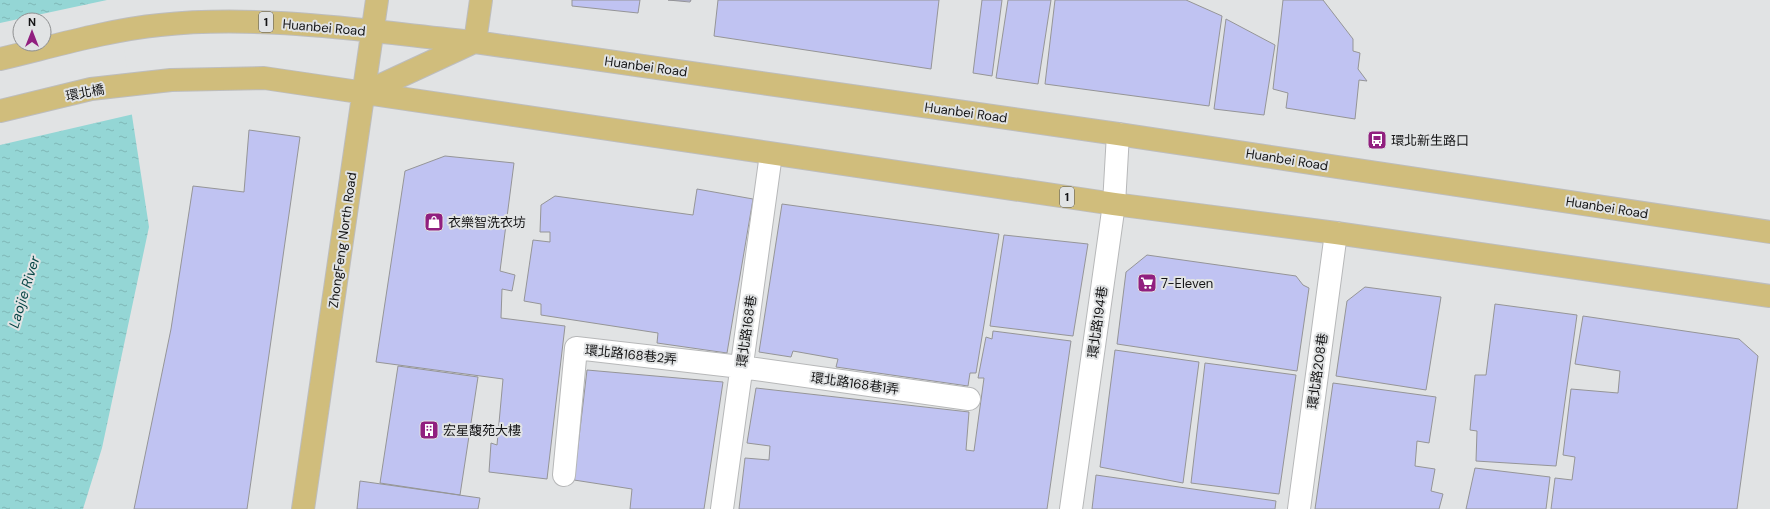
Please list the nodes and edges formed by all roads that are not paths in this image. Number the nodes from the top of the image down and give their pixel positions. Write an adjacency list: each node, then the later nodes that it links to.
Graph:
1 (377, 0): 3 (main road, ZhongFeng North Road)
2 (481, 0): 4 (main road)
3 (371, 31): 4 (main road, Huanbei Road / 1); 5 (main road, Huanbei Road / 1); 6 (main road, ZhongFeng North Road)
4 (475, 42): 6 (main road); 8 (main road, Huanbei Road / 1)
5 (0, 59)
6 (364, 93): 7 (main road, 環北橋 / 1); 9 (main road, 1); 17 (main road, ZhongFeng North Road)
7 (0, 111)
8 (1118, 134): 10 (lane, 環北路194巷); 11 (main road, Huanbei Road / 1)
9 (771, 154): 10 (main road, 1); 14 (lane, 環北路168巷)
10 (1114, 204): 12 (main road, 1); 19 (lane, 環北路194巷)
11 (1770, 232)
12 (1336, 233): 13 (main road, 1); 20 (lane, 環北路208巷)
13 (1770, 296)
14 (741, 367): 15 (lane, 環北路168巷1弄); 16 (lane, 環北路168巷2弄); 18 (lane, 環北路168巷)
15 (969, 399)
16 (564, 475)
17 (303, 509)
18 (722, 509)
19 (1071, 509)
20 (1299, 509)

